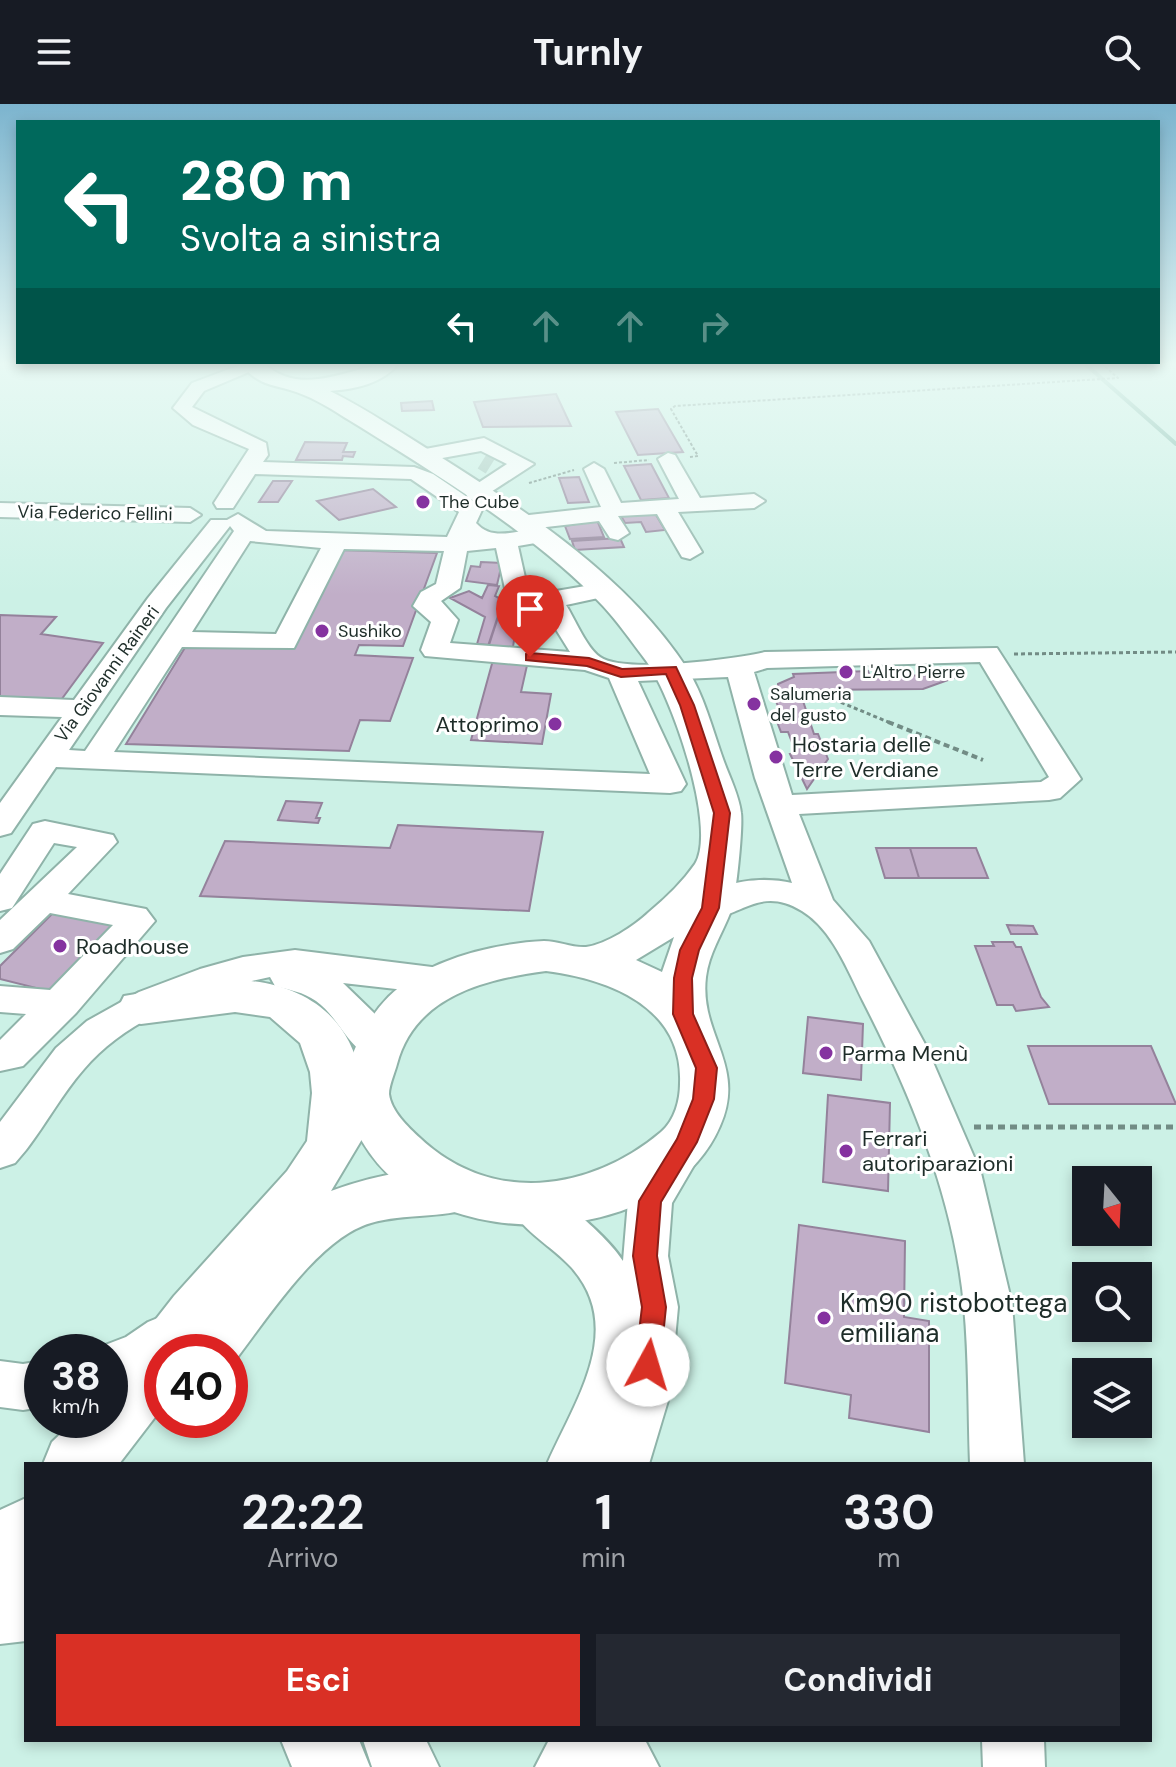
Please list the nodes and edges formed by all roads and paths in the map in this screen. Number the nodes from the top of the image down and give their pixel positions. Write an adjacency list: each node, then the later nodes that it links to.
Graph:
1 (251, 440): 9 (street)
2 (395, 440): 5 (main road)
3 (689, 440): 6 (path)
4 (461, 448): 5 (street); 7 (street); 7 (street)
5 (420, 456): 11 (main road)
6 (668, 459): 8 (path); 14 (street)
7 (492, 466): 11 (street)
8 (591, 467): 10 (path); 17 (street)
9 (249, 468): 18 (street); 20 (street)
10 (523, 485)
11 (477, 494): 22 (main road)
12 (754, 501): 13 (street)
13 (720, 503): 14 (street); 19 (street)
14 (693, 505): 15 (street)
15 (664, 507): 17 (street); 24 (street)
16 (0, 510): 18 (street, Via Federico Fellini)
17 (609, 512): 21 (street); 22 (street)
18 (232, 520): 23 (street); 27 (street); 36 (street, Via Giovanni Raineri)
19 (734, 530)
20 (460, 534): 22 (street); 23 (street); 30 (street)
21 (619, 534)
22 (513, 536): 25 (main road); 26 (street)
23 (336, 541): 27 (street)
24 (690, 552)
25 (603, 590): 26 (street); 32 (main road)
26 (550, 600): 30 (street)
27 (173, 639): 38 (street)
28 (1176, 652): 29 (path)
29 (988, 654): 31 (street); 40 (street)
30 (589, 662): 33 (street)
31 (739, 668): 32 (street); 40 (street)
32 (671, 670): 33 (street); 43 (main road)
33 (621, 673): 38 (street)
34 (828, 697): 39 (path)
35 (0, 706): 36 (street)
36 (81, 709): 37 (street, Via Giovanni Raineri)
37 (47, 758): 38 (street); 41 (street, Via Giovanni Raineri)
38 (94, 760)
39 (983, 760)
40 (781, 805): 42 (street)
41 (0, 826)
42 (809, 886): 43 (street); 56 (street)
43 (724, 887): 47 (main road); 53 (main road)
44 (0, 900): 45 (street)
45 (42, 900): 46 (street); 51 (street)
46 (0, 941)
47 (592, 961): 49 (main road); 53 (main road)
48 (239, 972): 49 (street); 52 (street); 55 (street)
49 (440, 981): 55 (main road)
50 (0, 999): 51 (street)
51 (62, 1004): 54 (street)
52 (141, 1008): 59 (street); 60 (main road)
53 (683, 1014): 58 (main road)
54 (0, 1056)
55 (370, 1070): 60 (main road); 61 (main road)
56 (940, 1127): 57 (path); 73 (street)
57 (1176, 1127)
58 (686, 1142): 62 (main road); 72 (street)
59 (0, 1151)
60 (326, 1155): 63 (main road)
61 (455, 1192): 62 (main road); 64 (main road)
62 (533, 1207): 71 (street)
63 (190, 1334)
64 (193, 1334)
65 (0, 1384): 66 (street)
66 (24, 1387)
67 (144, 1388): 69 (main road)
68 (144, 1423): 70 (main road)
69 (77, 1462)
70 (111, 1462)
71 (575, 1462)
72 (623, 1462)
73 (997, 1462)
74 (24, 1506): 75 (main road)
75 (0, 1522)
76 (24, 1534): 77 (main road)
77 (0, 1552)
78 (24, 1606): 79 (main road)
79 (0, 1609)
80 (320, 1742): 85 (main road)
81 (395, 1742): 86 (street)
82 (594, 1742): 87 (street)
83 (598, 1742): 88 (street)
84 (1013, 1742): 89 (street)
85 (332, 1767)
86 (408, 1767)
87 (566, 1767)
88 (628, 1767)
89 (1014, 1767)

